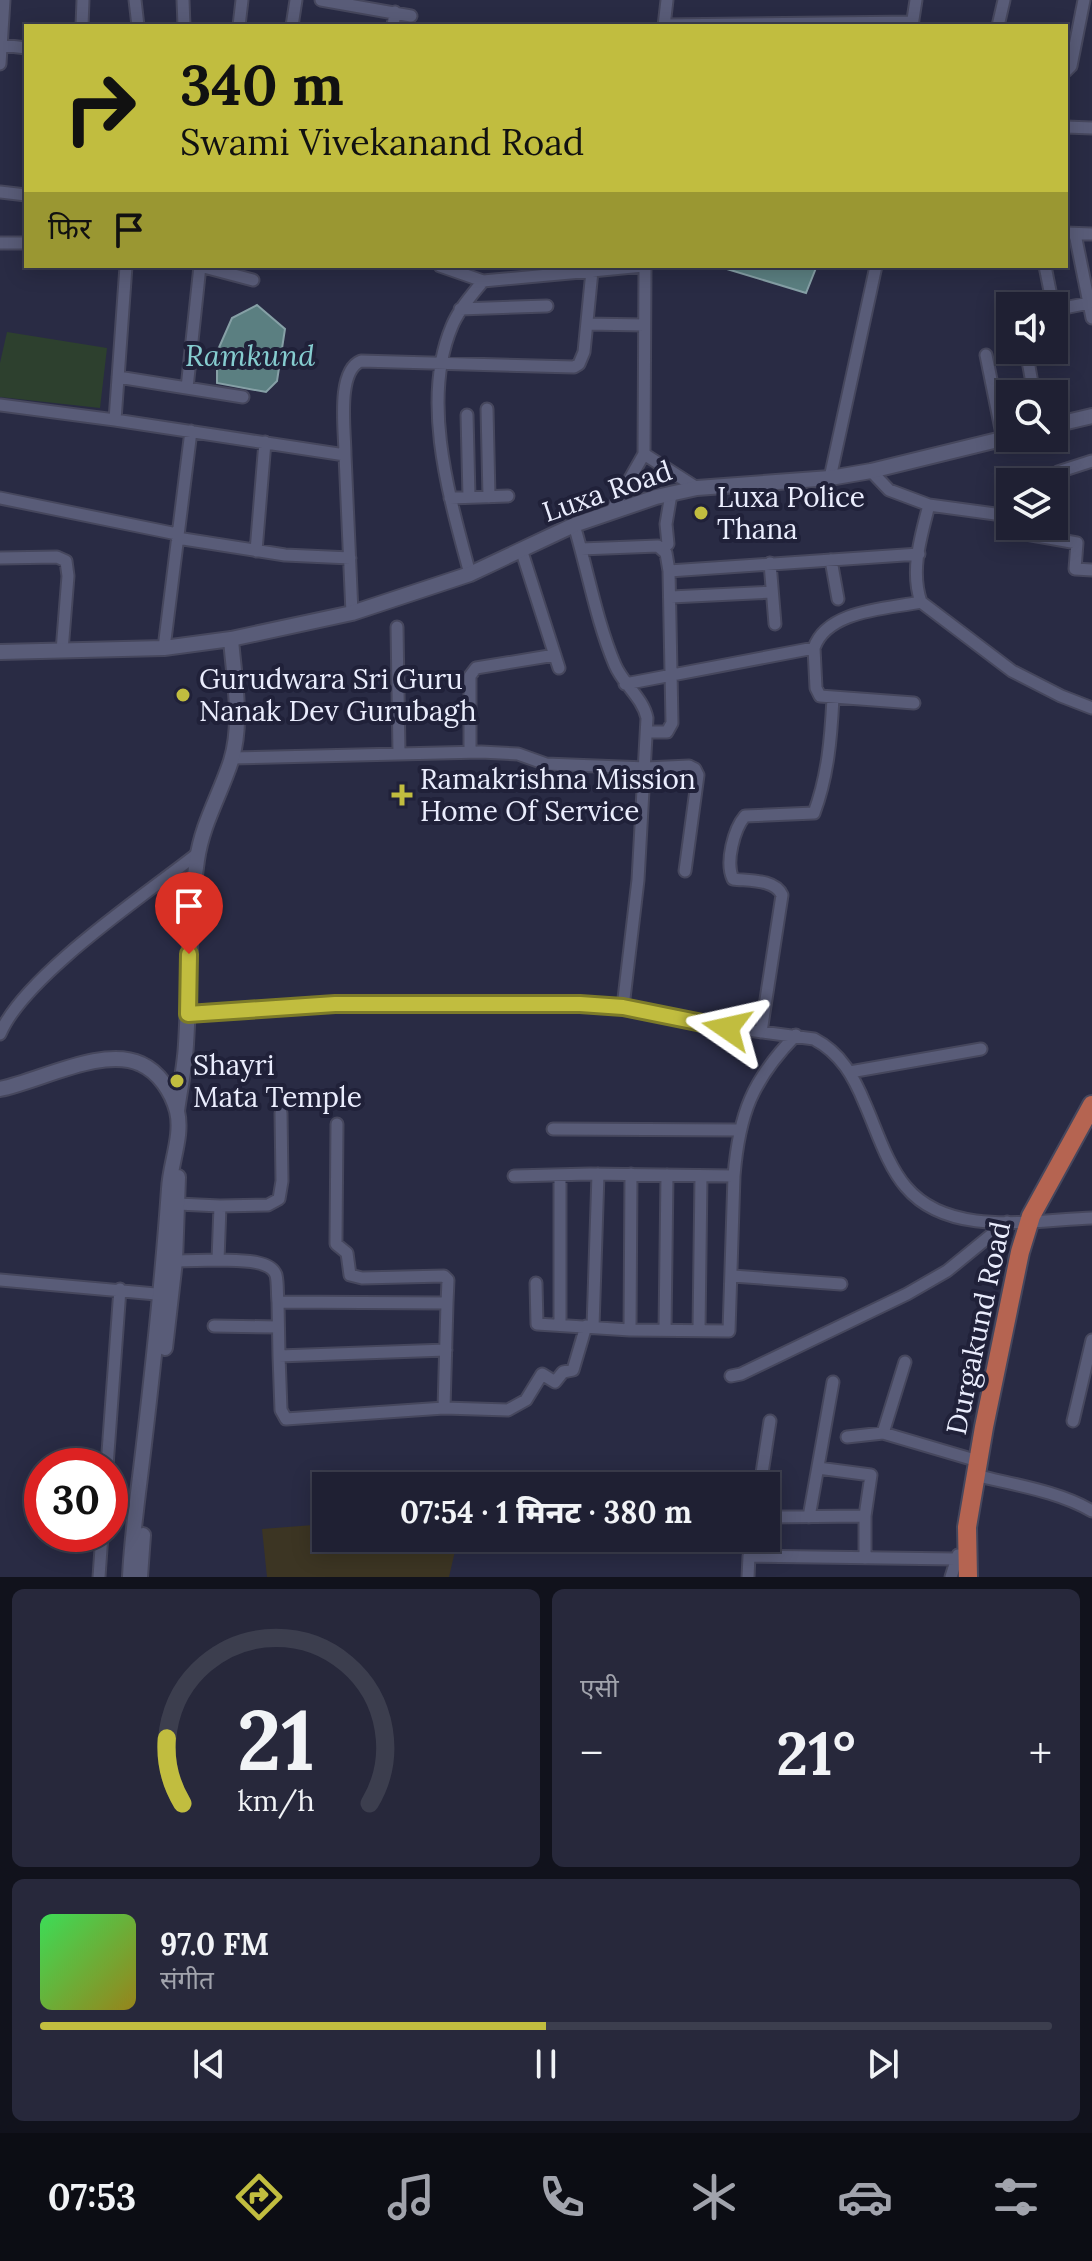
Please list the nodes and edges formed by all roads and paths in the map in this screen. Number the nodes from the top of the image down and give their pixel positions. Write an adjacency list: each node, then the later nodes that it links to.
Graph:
1 (4, 0): 24 (street)
2 (83, 0): 14 (street)
3 (135, 0): 15 (street)
4 (183, 0): 16 (street)
5 (242, 0): 17 (street)
6 (296, 0): 18 (street)
7 (321, 0): 12 (street)
8 (667, 0): 20 (street)
9 (916, 0): 22 (street)
10 (1004, 0): 23 (street)
11 (1084, 0): 27 (street)
12 (395, 12): 13 (street); 19 (street)
13 (411, 16)
14 (82, 24)
15 (138, 24)
16 (184, 24)
17 (239, 24)
18 (292, 24)
19 (393, 24)
20 (664, 24)
21 (866, 24): 22 (street)
22 (913, 24)
23 (998, 24)
24 (1, 41): 25 (street); 26 (street)
25 (24, 47)
26 (0, 64)
27 (1068, 69)
28 (1068, 127): 29 (street)
29 (1092, 128)
30 (0, 192): 31 (street)
31 (24, 195)
32 (1070, 233): 33 (street); 47 (street)
33 (1092, 234)
34 (0, 243): 35 (street)
35 (24, 243)
36 (126, 268): 56 (street)
37 (200, 268): 57 (street)
38 (208, 268): 44 (street)
39 (446, 268): 45 (street)
40 (644, 268): 53 (street)
41 (876, 268): 77 (street)
42 (1045, 268): 46 (street)
43 (592, 269): 45 (street); 52 (street)
44 (253, 280)
45 (483, 281): 50 (street)
46 (1050, 292)
47 (1089, 303): 49 (street); 51 (street)
48 (547, 306): 50 (street)
49 (1068, 306)
50 (460, 309): 55 (street)
51 (1092, 318)
52 (587, 324): 53 (street); 55 (street)
53 (644, 325): 72 (street)
54 (986, 355): 58 (street)
55 (441, 363): 73 (street); 84 (street)
56 (118, 377): 57 (street); 66 (street)
57 (187, 388): 59 (street)
58 (996, 395)
59 (243, 397)
60 (0, 405): 66 (street)
61 (487, 409): 82 (street)
62 (1092, 409): 64 (street)
63 (467, 415): 81 (street)
64 (1068, 415)
65 (1092, 416): 67 (street)
66 (115, 420): 68 (street)
67 (1068, 422)
68 (191, 431): 71 (street); 89 (street)
69 (996, 437): 77 (street)
70 (996, 438): 76 (street, Luxa Road)
71 (265, 442): 73 (street); 94 (street)
72 (644, 454): 78 (street); 86 (street)
73 (345, 455): 97 (street)
74 (1092, 461): 75 (street)
75 (1068, 469)
76 (871, 471): 77 (street, Luxa Road); 85 (street)
77 (831, 475): 78 (street, Luxa Road)
78 (697, 488): 79 (street, Luxa Road)
79 (671, 494): 86 (street, Luxa Road); 91 (street)
80 (508, 496): 82 (street)
81 (469, 497): 82 (street); 84 (street)
82 (489, 497)
83 (0, 498): 89 (street)
84 (450, 498): 102 (street)
85 (929, 505): 87 (street); 95 (street)
86 (611, 512): 88 (street, Luxa Road)
87 (996, 514)
88 (574, 525): 92 (street, Luxa Road); 93 (street)
89 (177, 536): 94 (street); 111 (street)
90 (1060, 540): 100 (street)
91 (668, 544)
92 (521, 549): 102 (street, Luxa Road); 115 (street)
93 (581, 549): 101 (street); 118 (street)
94 (256, 551): 97 (street)
95 (919, 554): 98 (street); 106 (street)
96 (0, 558): 113 (street)
97 (350, 558): 107 (street)
98 (831, 560): 99 (street); 105 (street)
99 (770, 563): 101 (street); 103 (street)
100 (1092, 570)
101 (669, 571): 104 (street)
102 (470, 574): 107 (street, Luxa Road)
103 (772, 592): 104 (street); 108 (street)
104 (671, 597): 117 (street)
105 (838, 599)
106 (921, 602): 112 (street); 121 (street)
107 (352, 613): 110 (street, Luxa Road)
108 (775, 624)
109 (397, 627): 124 (street)
110 (231, 639): 111 (street, Luxa Road); 125 (street)
111 (164, 648): 113 (street, Luxa Road)
112 (814, 648): 117 (street); 119 (street)
113 (62, 651): 114 (street, Luxa Road)
114 (0, 652)
115 (555, 655): 116 (street); 123 (street)
116 (559, 668)
117 (672, 677): 118 (street); 122 (street)
118 (625, 684): 122 (street)
119 (833, 698): 120 (street); 131 (street)
120 (914, 703)
121 (1092, 708)
122 (648, 732): 126 (street)
123 (470, 752): 124 (street); 126 (street)
124 (399, 753): 125 (street)
125 (231, 758): 127 (street)
126 (646, 768): 128 (street); 129 (street)
127 (197, 854): 130 (street); 132 (street)
128 (685, 871)
129 (623, 1007): 130 (street); 131 (street)
130 (188, 1014): 138 (street)
131 (761, 1032): 133 (street)
132 (0, 1034)
133 (796, 1035): 135 (street); 142 (street)
134 (981, 1049): 135 (street)
135 (850, 1072): 155 (street)
136 (0, 1089): 138 (street)
137 (1092, 1105): 154 (main road, Durgakund Road)
138 (177, 1112): 143 (street)
139 (281, 1113): 152 (street)
140 (337, 1124): 165 (street)
141 (553, 1129): 142 (street)
142 (739, 1130): 150 (street)
143 (175, 1153): 151 (street); 163 (street)
144 (598, 1174): 145 (street); 146 (street); 169 (street)
145 (631, 1174): 147 (street); 170 (street)
146 (560, 1175): 148 (street); 166 (street)
147 (667, 1175): 149 (street); 171 (street)
148 (514, 1176)
149 (701, 1176): 150 (street); 172 (street)
150 (734, 1176): 158 (street)
151 (178, 1204): 152 (street); 157 (street)
152 (220, 1206): 156 (street)
153 (1092, 1218): 154 (street)
154 (1029, 1221): 155 (street); 187 (main road, Durgakund Road)
155 (1007, 1222): 178 (street)
156 (218, 1260): 157 (street); 164 (street)
157 (175, 1261): 163 (street)
158 (733, 1276): 161 (street); 172 (street)
159 (0, 1280): 162 (street)
160 (536, 1283): 166 (street)
161 (841, 1284)
162 (120, 1289): 163 (street); 185 (street)
163 (167, 1295): 198 (street); 199 (street)
164 (278, 1302): 165 (street); 168 (street)
165 (447, 1303): 174 (street)
166 (560, 1325): 169 (street)
167 (214, 1326): 168 (street)
168 (278, 1327): 175 (street)
169 (590, 1327): 170 (street); 180 (street)
170 (630, 1330): 171 (street)
171 (665, 1330): 172 (street)
172 (699, 1330)
173 (1092, 1340): 177 (street)
174 (446, 1350): 175 (street); 180 (street)
175 (279, 1356): 180 (street)
176 (905, 1362): 183 (street)
177 (1089, 1365): 182 (street)
178 (731, 1376)
179 (833, 1382): 186 (street)
180 (444, 1408)
181 (770, 1421): 188 (street)
182 (1073, 1421)
183 (883, 1433): 184 (street); 187 (street)
184 (847, 1437)
185 (108, 1448)
186 (818, 1468): 190 (street); 192 (street)
187 (977, 1468): 189 (street); 193 (main road, Durgakund Road)
188 (762, 1472)
189 (1092, 1511)
190 (865, 1516): 192 (street); 195 (street)
191 (780, 1517): 192 (street)
192 (809, 1517)
193 (967, 1527): 196 (street); 202 (main road, Durgakund Road)
194 (101, 1552): 197 (street)
195 (865, 1558): 196 (street); 200 (street)
196 (956, 1559): 201 (street)
197 (99, 1577)
198 (130, 1577)
199 (140, 1577)
200 (748, 1577)
201 (951, 1577)
202 (968, 1577)

